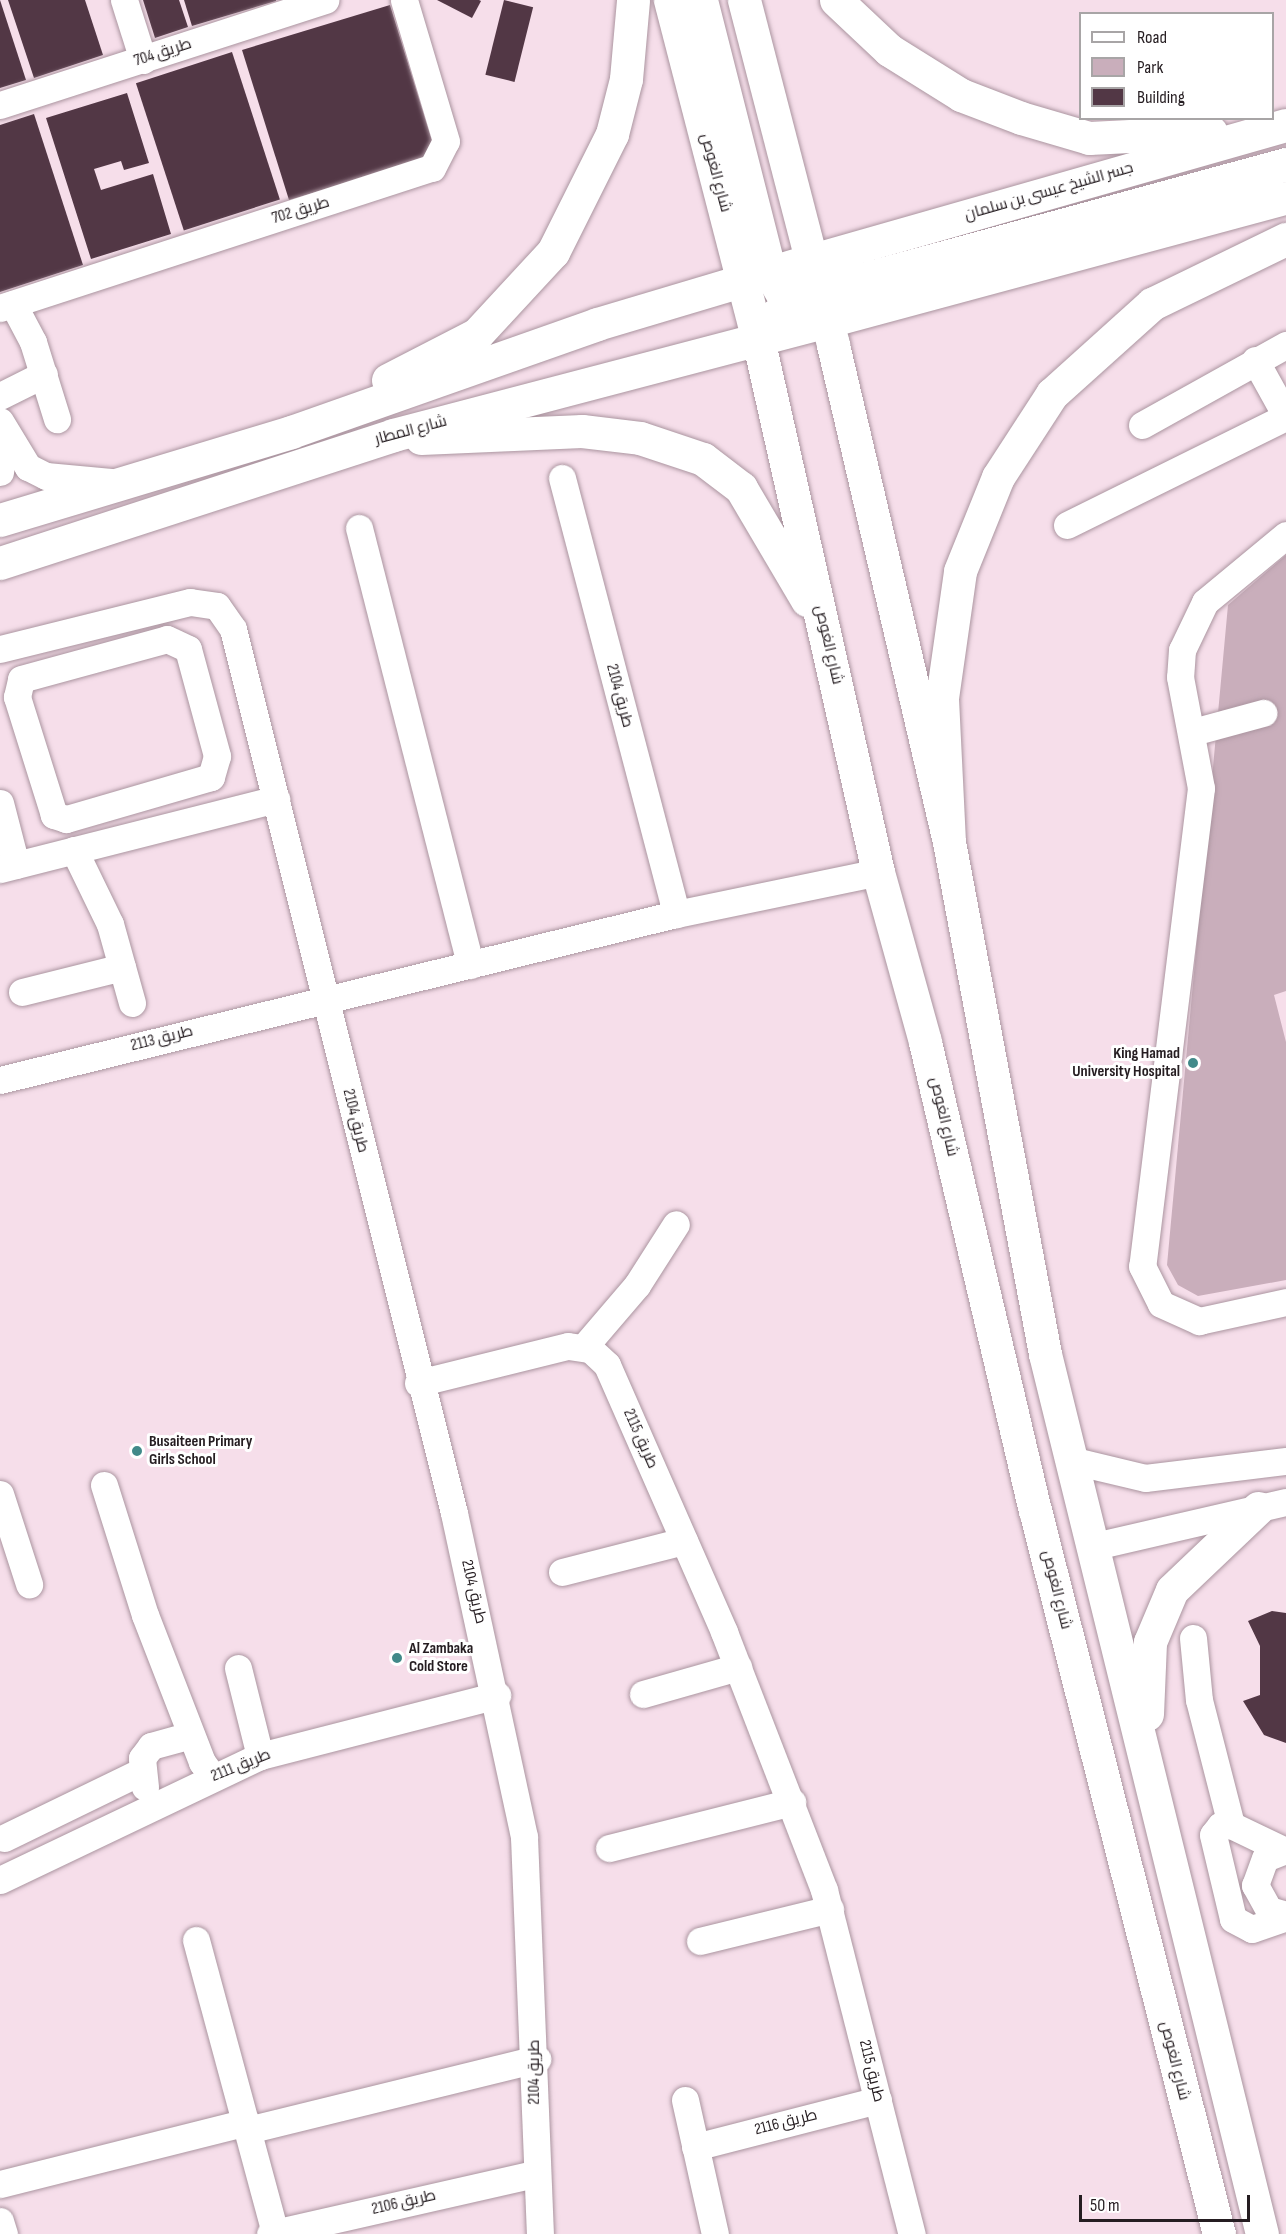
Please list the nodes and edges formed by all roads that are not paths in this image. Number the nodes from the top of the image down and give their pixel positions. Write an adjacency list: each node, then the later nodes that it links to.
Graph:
1 (124, 0): 9 (street)
2 (325, 0): 9 (street, طريق 704)
3 (404, 0): 18 (street, طريق 702)
4 (633, 0): 28 (main road)
5 (670, 0): 15 (main road, شارع الغوص)
6 (701, 0): 15 (main road)
7 (744, 0): 16 (main road)
8 (836, 0): 11 (main road)
9 (143, 60): 10 (street, طريق 704)
10 (0, 105)
11 (1276, 128): 16 (main road, جسر الشيخ عيسى بن سلمان)
12 (1286, 164): 16 (main road)
13 (1286, 196): 16 (main road)
14 (1286, 239): 48 (main road)
15 (756, 277): 16 (main road); 17 (main road); 19 (main road, شارع الغوص); 28 (main road)
16 (820, 291): 17 (main road); 19 (main road, شارع المطار); 48 (main road)
17 (788, 304): 19 (main road)
18 (7, 306): 22 (street)
19 (759, 343): 29 (main road, شارع المطار); 39 (main road, شارع الغوص)
20 (1286, 345): 21 (street)
21 (1255, 360): 24 (street); 26 (street)
22 (44, 374): 23 (street); 25 (street)
23 (0, 396)
24 (1286, 417): 34 (street)
25 (57, 419)
26 (1142, 425)
27 (2, 429): 30 (street); 32 (street)
28 (291, 432): 32 (main road)
29 (393, 435): 37 (main road, شارع المطار); 39 (main road)
30 (0, 472)
31 (562, 478): 52 (street, طريق 2104)
32 (123, 482): 33 (main road)
33 (0, 520)
34 (1067, 525)
35 (359, 528): 53 (street)
36 (1286, 535): 43 (street)
37 (0, 563)
38 (91, 626): 40 (street); 41 (street); 44 (street, طريق 2104)
39 (827, 635): 51 (main road, شارع الغوص)
40 (0, 649)
41 (99, 656): 45 (street); 45 (street)
42 (1263, 713): 43 (street)
43 (1193, 732): 61 (street)
44 (276, 799): 47 (street); 56 (street, طريق 2104)
45 (137, 801): 47 (street)
46 (0, 803): 50 (street)
47 (144, 831): 49 (street)
48 (949, 842): 64 (main road)
49 (74, 850): 50 (street); 54 (street)
50 (8, 867)
51 (878, 872): 52 (street); 58 (main road, شارع الغوص)
52 (676, 914): 53 (street)
53 (470, 965): 56 (street)
54 (122, 967): 55 (street); 57 (street)
55 (22, 992)
56 (324, 999): 59 (street, طريق 2113); 63 (street, طريق 2104)
57 (132, 1003)
58 (925, 1042): 70 (main road); 107 (main road, شارع الغوص)
59 (0, 1080)
60 (676, 1224): 62 (street)
61 (1286, 1302)
62 (584, 1347): 63 (street); 69 (street, طريق 2115)
63 (418, 1383): 77 (street, طريق 2104)
64 (1070, 1460): 65 (street); 70 (main road)
65 (1286, 1461)
66 (104, 1485): 78 (street)
67 (0, 1494): 72 (street)
68 (1272, 1505): 70 (street); 82 (main road)
69 (684, 1541): 71 (street); 74 (street, طريق 2115)
70 (1095, 1546): 82 (main road)
71 (562, 1572)
72 (29, 1584)
73 (1192, 1638): 85 (street)
74 (738, 1667): 76 (street); 83 (street, طريق 2115)
75 (238, 1668): 79 (street)
76 (643, 1694)
77 (497, 1695): 79 (street, طريق 2111); 94 (street, طريق 2104)
78 (191, 1735): 80 (street); 81 (street)
79 (260, 1756): 81 (street, طريق 2111)
80 (142, 1771): 84 (street); 86 (street)
81 (213, 1777): 84 (street, طريق 2111)
82 (1149, 1785): 108 (main road)
83 (792, 1803): 87 (street); 90 (street, طريق 2115)
84 (149, 1810): 89 (street, طريق 2111)
85 (1232, 1825): 88 (street); 91 (street)
86 (2, 1833): 89 (street)
87 (609, 1848)
88 (1285, 1850): 91 (street)
89 (9, 1875)
90 (830, 1909): 93 (street); 96 (street, طريق 2115)
91 (1286, 1916)
92 (196, 1941): 97 (street, طريق 2106)
93 (700, 1941)
94 (537, 2059): 97 (street); 99 (street, طريق 2104)
95 (685, 2100): 98 (street)
96 (878, 2100): 98 (street, طريق 2116); 106 (street, طريق 2115)
97 (247, 2126): 100 (street); 102 (street, طريق 2106)
98 (695, 2147): 105 (street)
99 (534, 2174): 102 (street, طريق 2106); 104 (street, طريق 2104)
100 (0, 2184)
101 (0, 2221): 103 (street)
102 (273, 2233)
103 (4, 2234)
104 (540, 2234)
105 (715, 2234)
106 (912, 2234)
107 (1219, 2234)
108 (1262, 2234)

